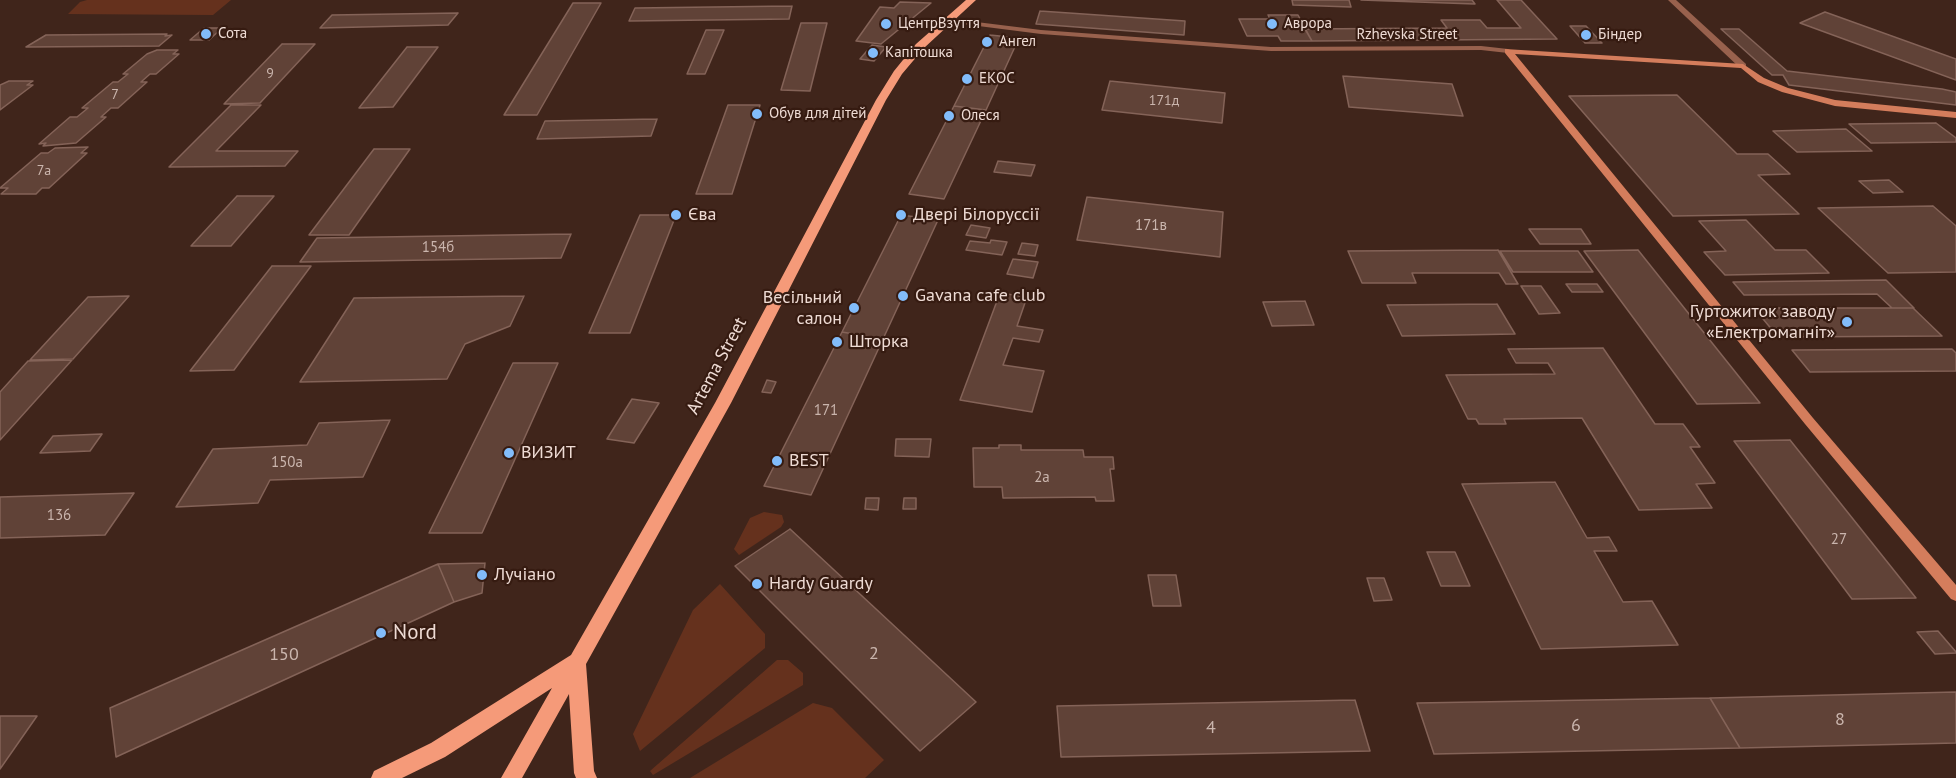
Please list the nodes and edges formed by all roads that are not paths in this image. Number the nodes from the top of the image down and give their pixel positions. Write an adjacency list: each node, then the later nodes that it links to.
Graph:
1 (971, 0): 3 (main road, Artema Street)
2 (1672, 0): 5 (street)
3 (947, 20): 4 (street, Rzhevska Street); 8 (main road, Artema Street)
4 (1508, 51): 5 (street); 7 (street)
5 (1743, 66): 6 (street)
6 (1956, 115)
7 (1956, 595)
8 (576, 661): 9 (main road, Artema Street); 10 (main road); 11 (main road)
9 (512, 774)
10 (381, 778)
11 (587, 778)

